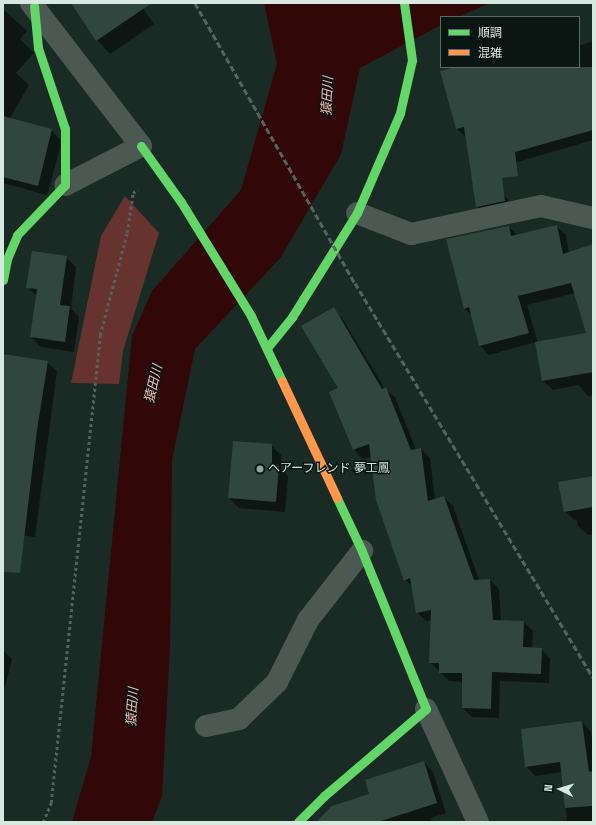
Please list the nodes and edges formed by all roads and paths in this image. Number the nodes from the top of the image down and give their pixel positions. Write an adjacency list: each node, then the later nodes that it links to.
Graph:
1 (404, 3): 6 (street)
2 (33, 4): 3 (street); 5 (street)
3 (141, 146): 4 (street); 5 (street)
4 (161, 172): 9 (street); 13 (path)
5 (65, 185): 8 (street)
6 (357, 213): 7 (street); 9 (street)
7 (593, 218)
8 (3, 280)
9 (267, 348): 10 (street)
10 (362, 551): 11 (street); 12 (street)
11 (426, 709): 14 (street); 15 (street)
12 (206, 726)
13 (43, 822)
14 (298, 822)
15 (478, 822)

